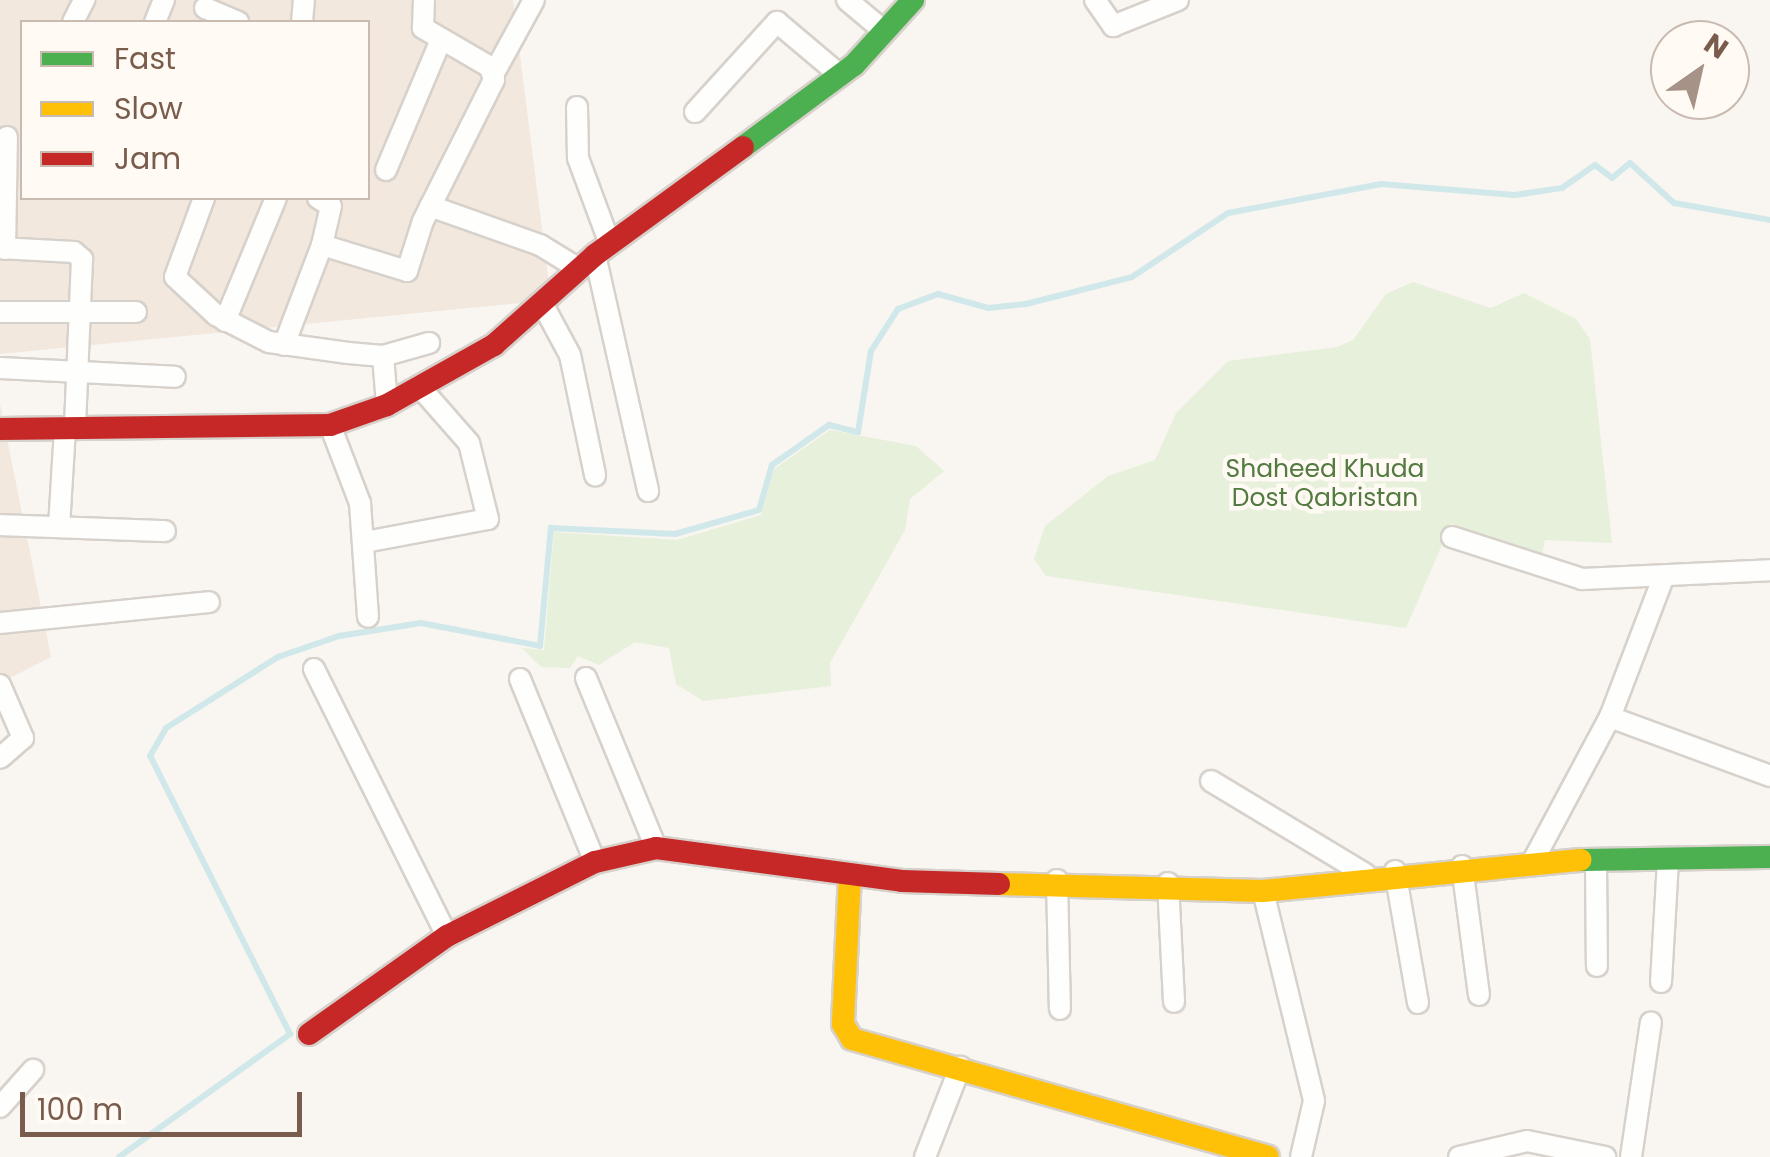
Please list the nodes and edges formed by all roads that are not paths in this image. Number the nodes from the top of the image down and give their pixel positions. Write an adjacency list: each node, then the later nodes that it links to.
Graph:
1 (424, 0): 10 (street)
2 (534, 0): 11 (street)
3 (847, 0): 9 (street)
4 (913, 0): 9 (street)
5 (1095, 0): 6 (street)
6 (1178, 0)
7 (204, 10): 8 (street)
8 (232, 20)
9 (884, 31): 12 (street)
10 (441, 40): 11 (street); 16 (street)
11 (494, 74): 20 (street)
12 (840, 75): 14 (street); 23 (street)
13 (577, 108): 23 (street)
14 (695, 112)
15 (8, 136): 22 (street)
16 (386, 170)
17 (203, 200): 28 (street)
18 (275, 200): 28 (street)
19 (321, 200): 21 (street)
20 (430, 206): 21 (street); 23 (street)
21 (322, 245): 30 (street)
22 (2, 249): 27 (street)
23 (594, 256): 24 (street); 41 (street)
24 (542, 302): 35 (street); 40 (street)
25 (0, 312): 27 (street)
26 (136, 312): 27 (street)
27 (82, 313): 33 (street)
28 (226, 321): 30 (street)
29 (429, 343): 31 (street)
30 (284, 344): 31 (street)
31 (383, 356): 36 (street)
32 (0, 368): 33 (street)
33 (77, 372): 34 (street); 39 (street)
34 (175, 377)
35 (419, 386): 36 (street); 46 (street)
36 (387, 404): 37 (street)
37 (330, 425): 39 (street); 46 (street)
38 (0, 429): 39 (street)
39 (70, 429): 43 (street)
40 (595, 475)
41 (648, 491)
42 (0, 525): 43 (street)
43 (59, 527): 44 (street)
44 (165, 531)
45 (1452, 537): 48 (street)
46 (365, 542): 50 (street)
47 (1770, 570): 48 (street)
48 (1663, 578): 56 (street)
49 (209, 602): 51 (street)
50 (368, 617)
51 (0, 622)
52 (314, 668): 73 (street)
53 (586, 678): 60 (street)
54 (520, 679): 63 (street)
55 (0, 685): 57 (street)
56 (1610, 717): 58 (street); 62 (street)
57 (0, 758)
58 (1770, 776)
59 (1211, 780): 69 (street)
60 (656, 848): 63 (street); 68 (street)
61 (1770, 857): 65 (street)
62 (1534, 861): 64 (street); 66 (street)
63 (595, 862): 73 (street)
64 (1596, 862): 65 (street); 74 (street)
65 (1668, 862): 75 (street)
66 (1462, 866): 67 (street); 76 (street)
67 (1395, 872): 69 (street); 78 (street)
68 (850, 874): 70 (street); 82 (street)
69 (1365, 874): 72 (street)
70 (1057, 880): 71 (street); 79 (street)
71 (1168, 882): 72 (street); 77 (street)
72 (1262, 891): 87 (street)
73 (447, 936): 81 (street)
74 (1598, 966)
75 (1661, 982)
76 (1479, 996)
77 (1174, 1002)
78 (1418, 1003)
79 (1060, 1009)
80 (1652, 1022): 90 (street)
81 (308, 1034)
82 (960, 1067): 85 (street); 86 (street)
83 (33, 1070): 84 (street)
84 (0, 1108)
85 (925, 1157)
86 (1268, 1157)
87 (1302, 1157)
88 (1459, 1157): 89 (street)
89 (1605, 1157)
90 (1631, 1157)

